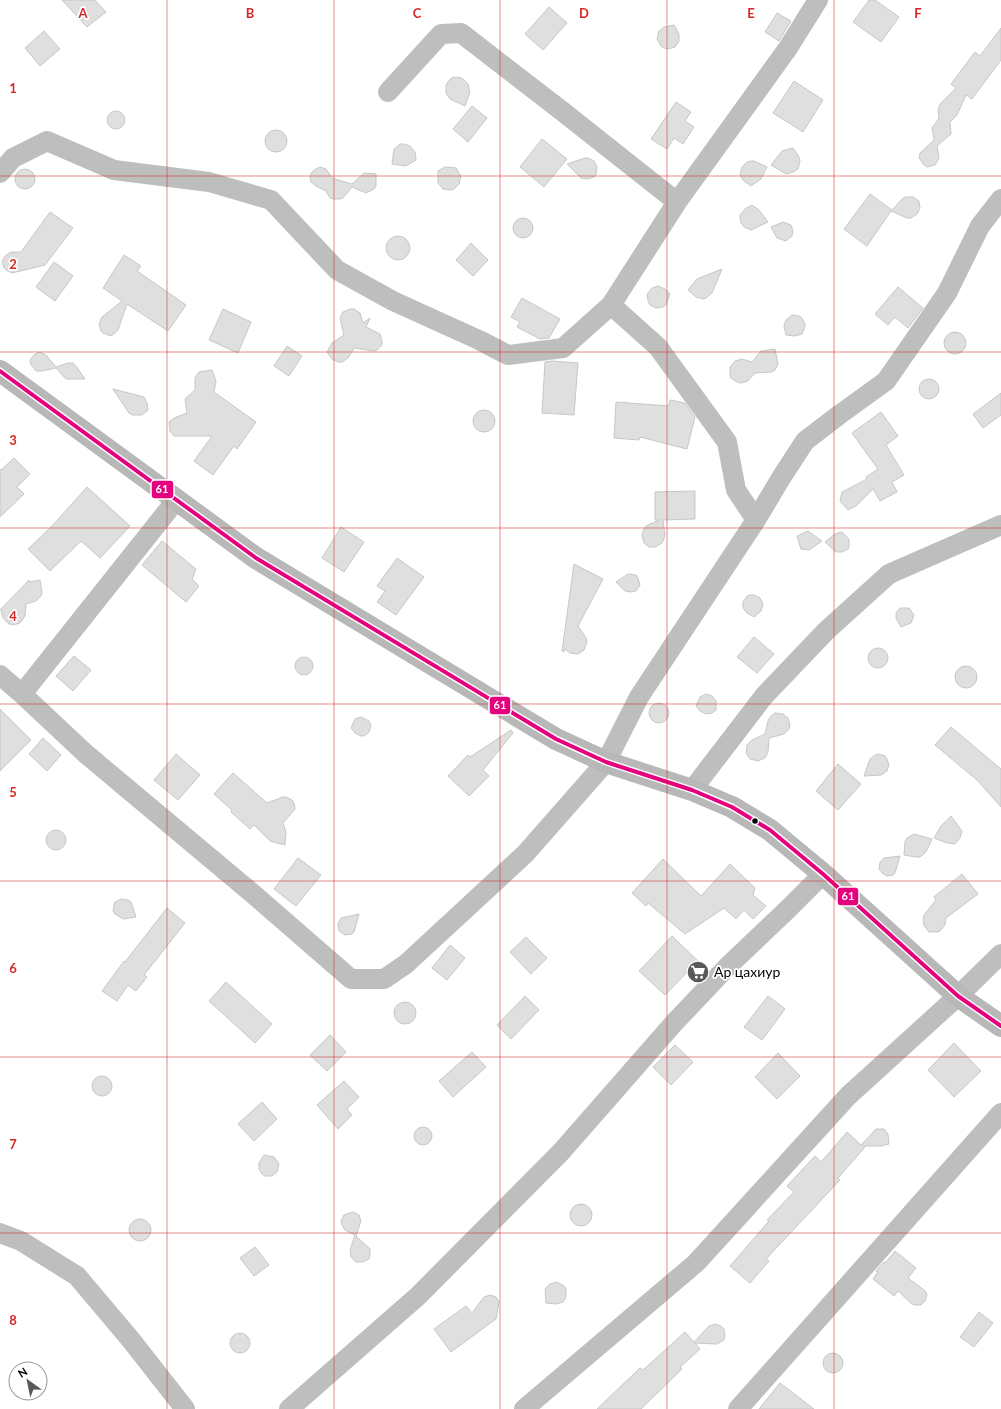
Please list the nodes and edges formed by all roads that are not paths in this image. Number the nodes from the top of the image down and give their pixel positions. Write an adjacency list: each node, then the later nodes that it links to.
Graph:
1 (818, 0): 5 (street)
2 (388, 92): 5 (street)
3 (0, 173): 6 (street)
4 (1001, 199): 9 (street)
5 (677, 202): 6 (street)
6 (611, 305): 9 (street)
7 (0, 371): 8 (main road)
8 (177, 499): 12 (street); 13 (main road)
9 (756, 520): 13 (street)
10 (1001, 525): 14 (street)
11 (0, 675): 12 (street)
12 (22, 694): 13 (street)
13 (606, 762): 14 (main road)
14 (692, 790): 15 (main road)
15 (823, 874): 17 (main road); 22 (street)
16 (1001, 954): 17 (street)
17 (958, 996): 18 (main road); 23 (street)
18 (1001, 1026)
19 (1001, 1113): 24 (street)
20 (0, 1233): 21 (street)
21 (185, 1409)
22 (289, 1409)
23 (524, 1409)
24 (738, 1409)

